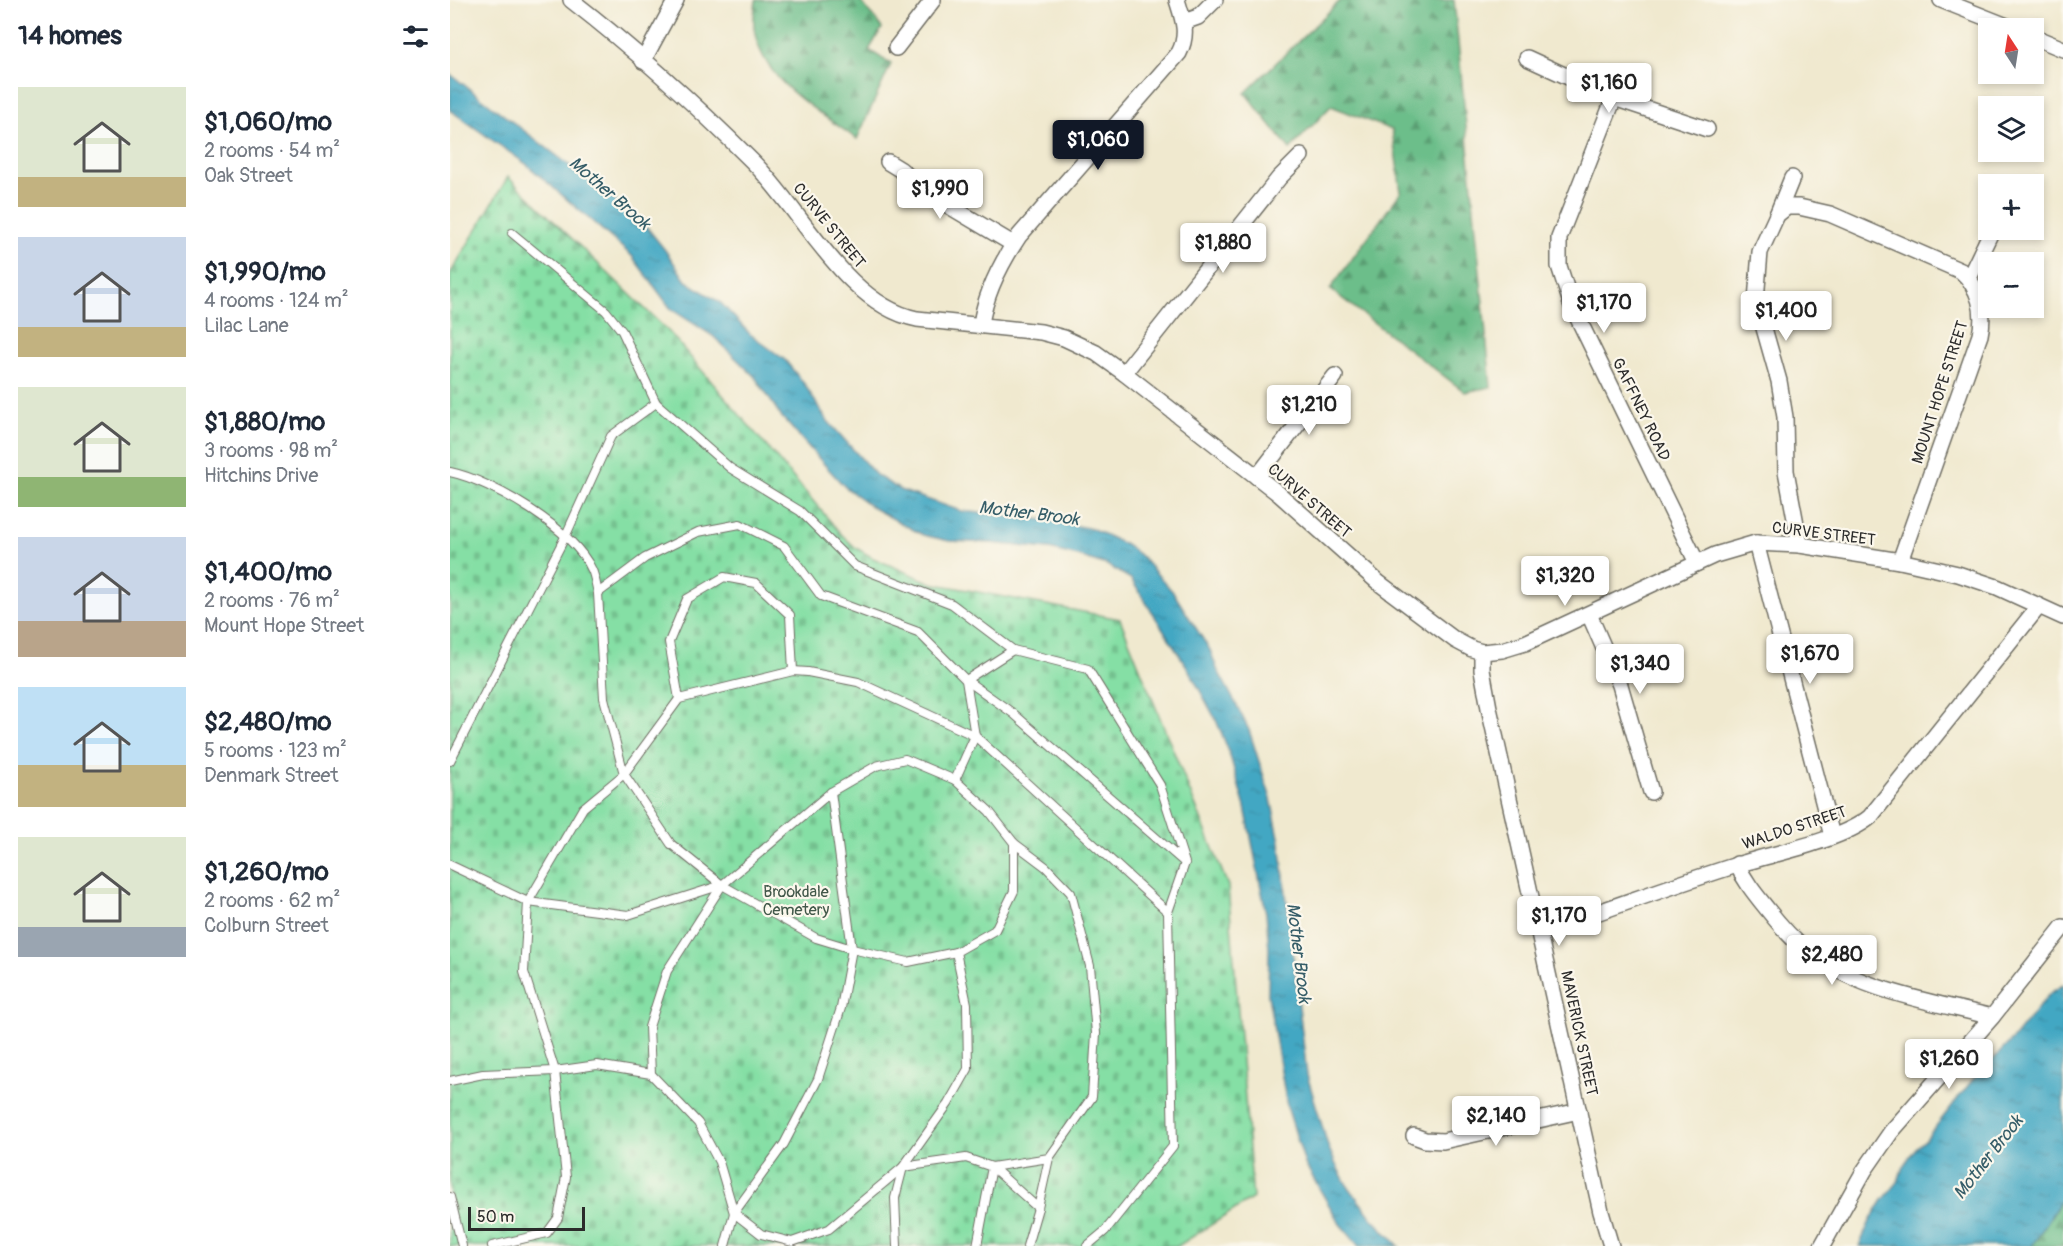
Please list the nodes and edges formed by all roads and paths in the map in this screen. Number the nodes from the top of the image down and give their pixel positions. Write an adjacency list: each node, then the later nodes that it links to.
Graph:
1 (571, 0): 14 (street, CURVE STREET)
2 (676, 0): 14 (street)
3 (933, 0): 11 (street)
4 (1178, 0): 9 (street)
5 (1215, 0): 9 (street)
6 (1941, 0): 7 (street)
7 (1974, 6): 8 (street)
8 (1995, 18)
9 (1184, 22): 23 (street)
10 (2044, 41): 12 (street)
11 (896, 48)
12 (2063, 49)
13 (1527, 58): 15 (street)
14 (643, 61): 25 (street, CURVE STREET)
15 (1614, 98): 16 (street); 35 (street, GAFFNEY ROAD)
16 (1707, 129)
17 (1301, 156): 26 (street)
18 (888, 162): 23 (street)
19 (1792, 178): 20 (street)
20 (1777, 215): 24 (street); 33 (street)
21 (512, 233): 28 (lane)
22 (1987, 240): 24 (street)
23 (1013, 244): 25 (street)
24 (1969, 278): 34 (street, MOUNT HOPE STREET)
25 (981, 325): 26 (street, CURVE STREET)
26 (1124, 373): 30 (street, CURVE STREET)
27 (1335, 376): 30 (street)
28 (656, 403): 31 (lane); 40 (lane)
29 (450, 472): 31 (lane)
30 (1257, 477): 41 (street, CURVE STREET)
31 (566, 535): 36 (lane); 46 (lane)
32 (1756, 543): 33 (street, CURVE STREET); 35 (street, CURVE STREET); 51 (street)
33 (1800, 545): 34 (street, CURVE STREET)
34 (1900, 561): 37 (street, CURVE STREET)
35 (1697, 563): 38 (street, CURVE STREET)
36 (598, 593): 43 (lane); 47 (lane)
37 (2039, 606): 39 (street, CURVE STREET); 51 (street, WALDO STREET)
38 (1588, 614): 41 (street, CURVE STREET); 50 (street)
39 (2063, 617)
40 (1013, 650): 43 (lane); 53 (lane)
41 (1482, 652): 60 (street, MAVERICK STREET)
42 (794, 671): 44 (lane); 44 (lane); 45 (lane)
43 (966, 680): 45 (lane); 53 (lane)
44 (679, 699): 47 (lane)
45 (975, 736): 48 (lane); 58 (lane)
46 (450, 761)
47 (624, 774): 56 (lane); 57 (lane)
48 (955, 780): 49 (lane); 52 (lane)
49 (831, 792): 56 (lane); 61 (lane)
50 (1651, 792)
51 (1832, 836): 54 (street, WALDO STREET)
52 (1014, 843): 62 (lane); 69 (lane)
53 (1185, 863): 58 (lane)
54 (1737, 864): 60 (street, WALDO STREET); 63 (street)
55 (450, 865): 57 (lane)
56 (722, 885): 57 (lane); 61 (lane); 65 (lane)
57 (528, 903): 64 (lane)
58 (1168, 912): 81 (lane)
59 (2063, 927): 63 (street)
60 (1539, 931): 67 (street, MAVERICK STREET)
61 (852, 950): 62 (lane); 74 (lane)
62 (956, 952): 70 (lane)
63 (1992, 1017): 83 (street)
64 (555, 1071): 65 (lane); 66 (lane); 76 (lane)
65 (651, 1074): 74 (lane)
66 (450, 1081)
67 (1579, 1111): 68 (street); 82 (street, MAVERICK STREET)
68 (1414, 1136)
69 (1049, 1158): 71 (lane); 73 (lane)
70 (903, 1167): 71 (lane); 74 (lane); 78 (lane)
71 (992, 1167): 73 (lane); 79 (lane)
72 (450, 1197): 75 (lane)
73 (1038, 1208): 80 (lane)
74 (734, 1213): 77 (lane)
75 (462, 1246)
76 (492, 1246)
77 (725, 1246)
78 (897, 1246)
79 (977, 1246)
80 (1028, 1246)
81 (1087, 1246)
82 (1611, 1246)
83 (1822, 1246)

